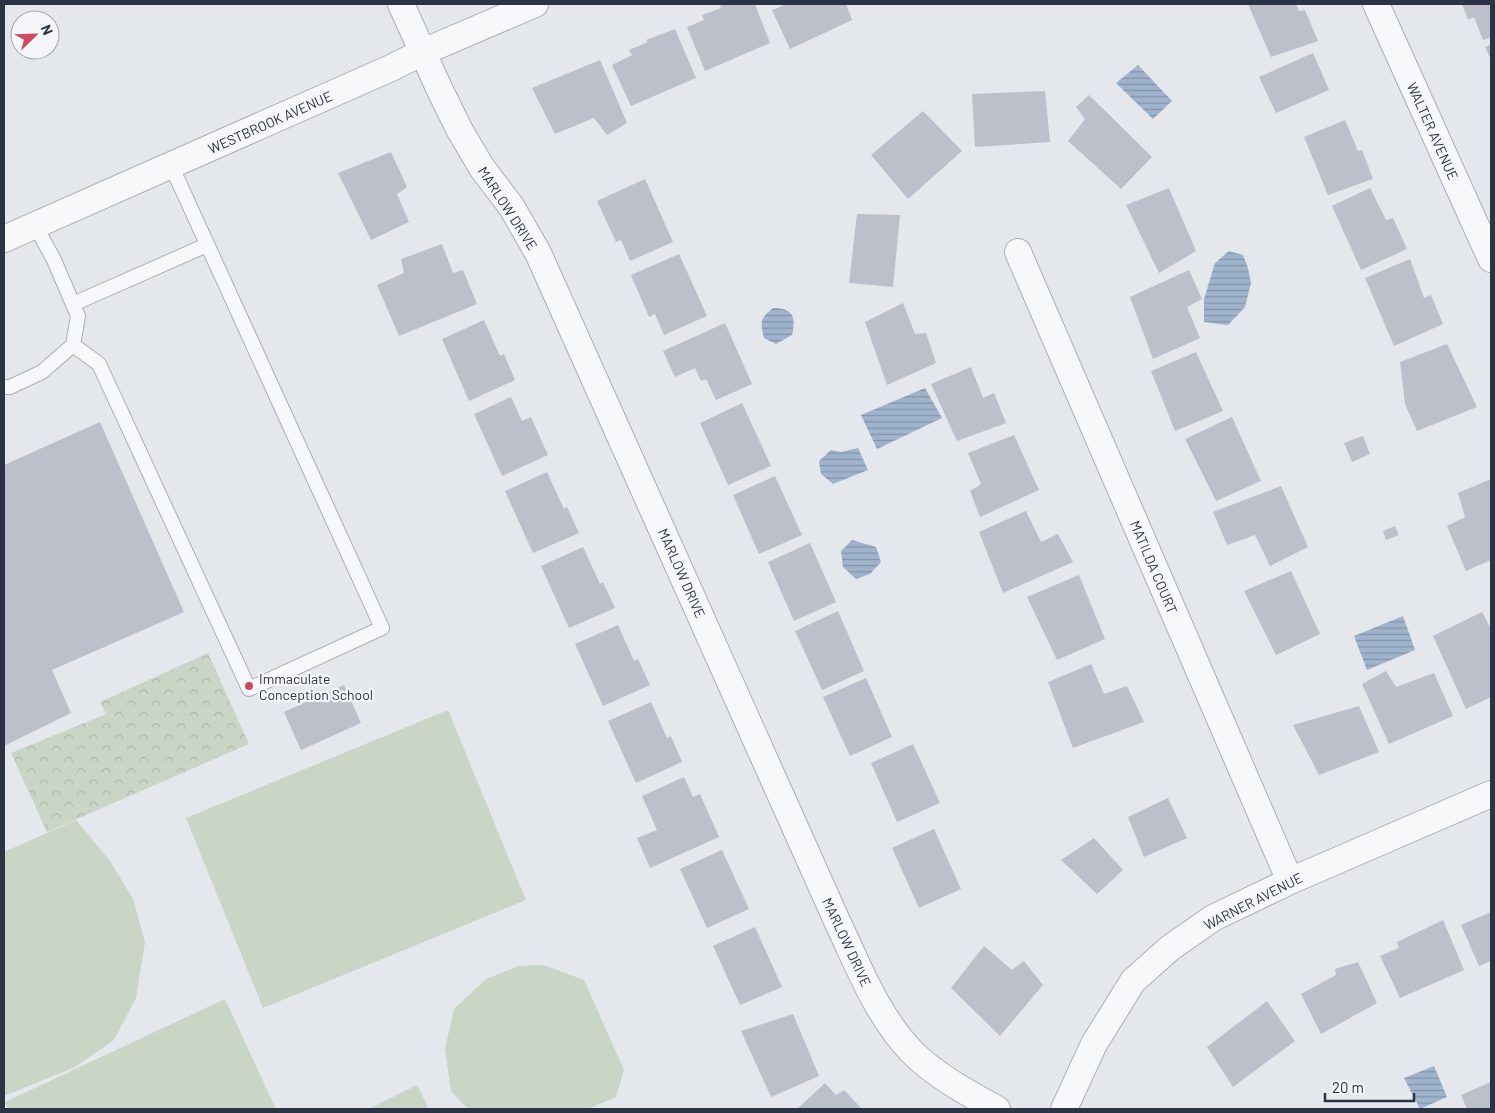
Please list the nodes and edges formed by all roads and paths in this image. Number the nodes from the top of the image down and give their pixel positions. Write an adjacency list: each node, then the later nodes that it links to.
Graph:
1 (401, 4): 4 (street, MARLOW DRIVE)
2 (535, 4): 4 (street, WESTBROOK AVENUE)
3 (1376, 4): 10 (street, WALTER AVENUE)
4 (423, 52): 5 (street, WESTBROOK AVENUE); 16 (street, MARLOW DRIVE)
5 (171, 165): 6 (street, WESTBROOK AVENUE); 8 (lane)
6 (35, 225): 7 (street, WESTBROOK AVENUE); 11 (lane)
7 (4, 239)
8 (207, 245): 11 (lane); 12 (lane)
9 (1018, 252): 15 (street, MATILDA COURT)
10 (1491, 259)
11 (73, 304): 12 (lane)
12 (72, 345): 13 (lane)
13 (4, 387)
14 (1491, 794): 15 (street, WARNER AVENUE)
15 (1290, 881): 17 (street, WARNER AVENUE)
16 (997, 1109)
17 (1064, 1109)

